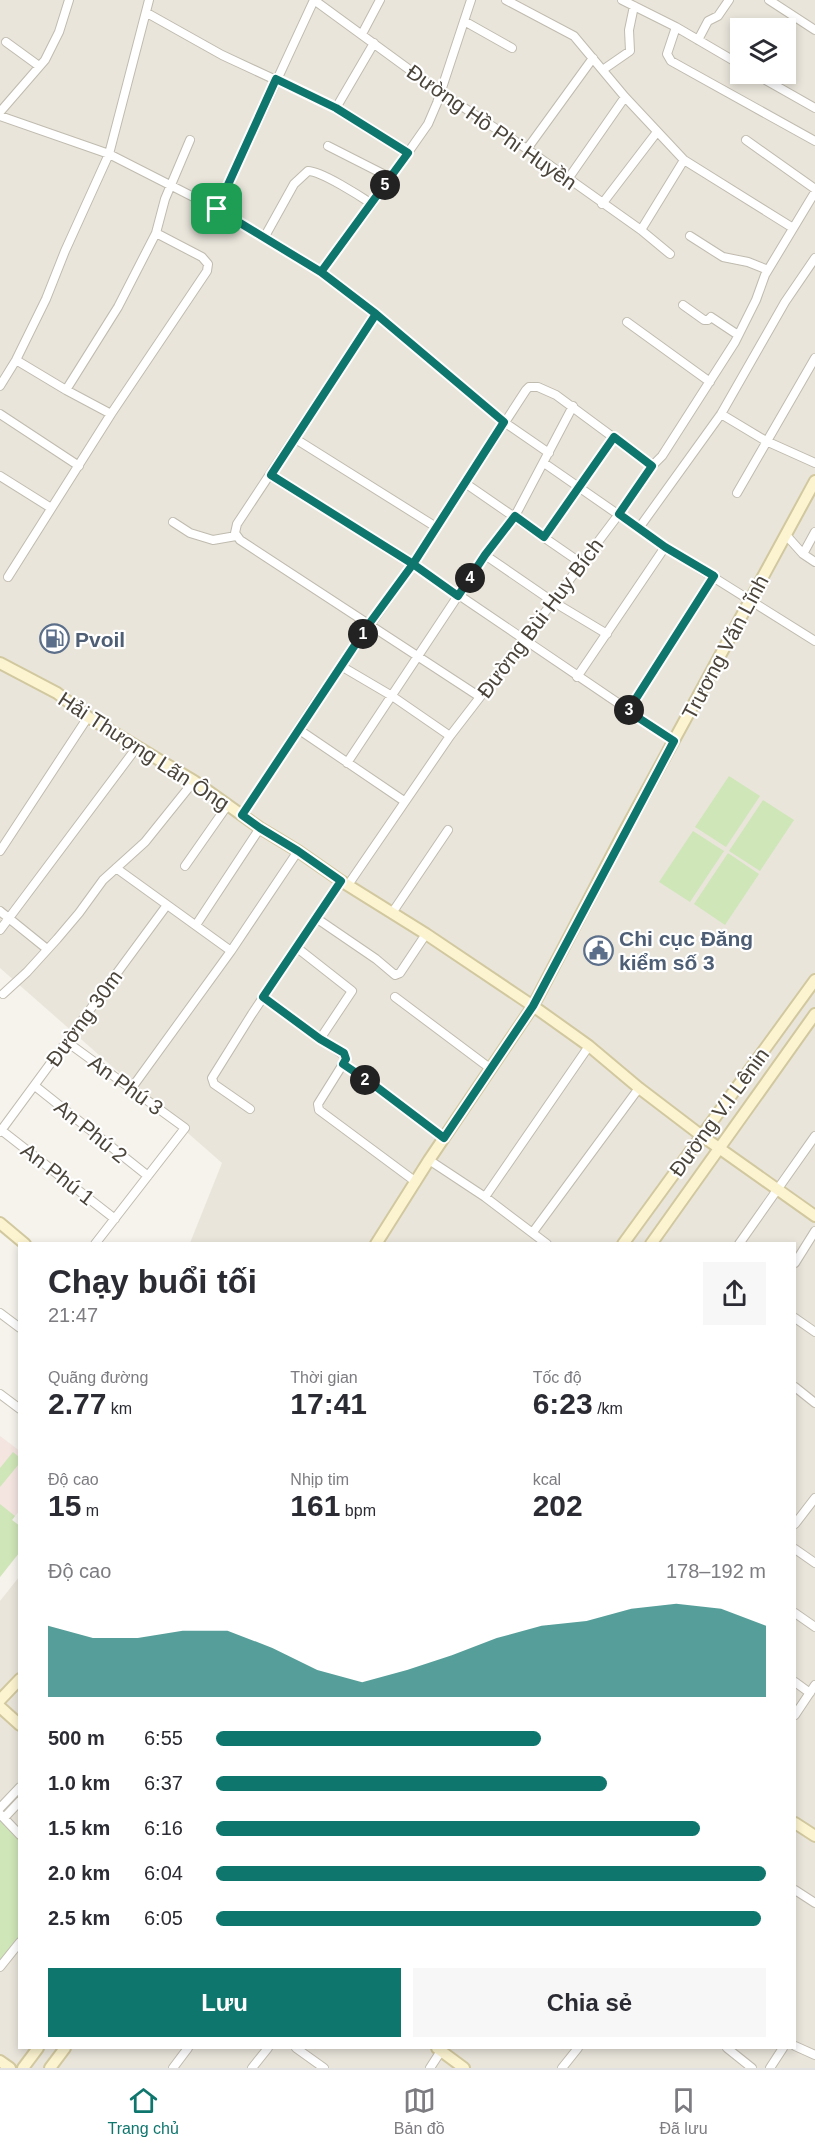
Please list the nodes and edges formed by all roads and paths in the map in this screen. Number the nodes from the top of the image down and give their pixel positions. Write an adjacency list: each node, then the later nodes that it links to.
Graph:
1 (69, 0): 22 (street)
2 (149, 0): 11 (street)
3 (314, 0): 15 (street, Đường Hồ Phi Huyền); 24 (street)
4 (380, 0): 15 (street)
5 (471, 0): 12 (street)
6 (506, 0): 20 (street)
7 (622, 0): 10 (street)
8 (729, 0): 16 (street)
9 (769, 0): 14 (street)
10 (634, 6): 13 (street); 23 (street)
11 (147, 13): 24 (street); 38 (street)
12 (464, 21): 19 (street); 26 (street)
13 (676, 27): 16 (street); 34 (street)
14 (815, 30)
15 (362, 34): 18 (street, Đường Hồ Phi Huyền)
16 (698, 40): 21 (street)
17 (6, 42): 22 (street)
18 (374, 43): 26 (street, Đường Hồ Phi Huyền); 28 (street)
19 (512, 48)
20 (593, 58): 23 (street); 36 (street)
21 (730, 59)
22 (39, 66): 30 (street)
23 (604, 69): 27 (street)
24 (276, 79): 28 (street); 46 (street)
25 (773, 84): 29 (street)
26 (440, 92): 36 (street, Đường Hồ Phi Huyền); 37 (street)
27 (625, 97): 31 (street); 41 (street)
28 (336, 108): 37 (street)
29 (815, 108)
30 (0, 114): 38 (street)
31 (657, 132): 39 (street); 45 (street)
32 (190, 140): 42 (street)
33 (746, 140): 43 (street)
34 (815, 141)
35 (328, 146): 40 (street)
36 (527, 149): 41 (street, Đường Hồ Phi Huyền)
37 (408, 153): 40 (street)
38 (109, 154): 42 (street); 61 (street)
39 (684, 160): 47 (street); 48 (street)
40 (391, 178): 44 (street)
41 (568, 179): 45 (street, Đường Hồ Phi Huyền)
42 (171, 185): 46 (street); 49 (street)
43 (815, 190): 47 (street, Đường Bùi Huy Bích)
44 (372, 204): 51 (street); 55 (street)
45 (602, 204): 48 (street, Đường Hồ Phi Huyền)
46 (217, 209): 51 (street)
47 (793, 228): 54 (street, Đường Bùi Huy Bích)
48 (641, 230): 52 (street, Đường Hồ Phi Huyền)
49 (156, 233): 64 (street); 67 (street)
50 (690, 236): 54 (street)
51 (264, 238): 55 (street)
52 (670, 254)
53 (815, 258): 68 (street)
54 (768, 270): 59 (street, Đường Bùi Huy Bích)
55 (321, 272): 57 (street)
56 (683, 305): 59 (street)
57 (376, 314): 69 (street); 71 (street)
58 (627, 322): 62 (street)
59 (738, 335): 62 (street, Đường Bùi Huy Bích)
60 (815, 358): 72 (street)
61 (16, 360): 63 (street); 64 (street)
62 (711, 382): 77 (street, Đường Bùi Huy Bích)
63 (0, 386)
64 (66, 390): 67 (street)
65 (573, 406): 69 (street); 70 (street); 73 (street)
66 (0, 414): 76 (street)
67 (111, 414): 76 (street)
68 (721, 414): 72 (street); 89 (street)
69 (504, 422): 73 (street); 81 (street)
70 (614, 437): 77 (street); 82 (street)
71 (294, 438): 78 (street); 88 (street)
72 (766, 441): 75 (street); 83 (street)
73 (549, 453): 74 (street)
74 (544, 463): 82 (street); 86 (street)
75 (815, 463)
76 (78, 466): 84 (street)
77 (652, 466): 85 (street, Đường Bùi Huy Bích)
78 (271, 475): 92 (street); 99 (street)
79 (0, 476): 84 (street)
80 (815, 481): 91 (street, Trương Văn Lĩnh)
81 (465, 483): 86 (street); 88 (street)
82 (580, 487): 85 (street); 93 (street)
83 (737, 493)
84 (51, 508): 101 (street)
85 (619, 514): 89 (street); 98 (street, Đường Bùi Huy Bích)
86 (515, 516): 93 (street); 96 (street)
87 (173, 522): 92 (street)
88 (436, 527): 99 (street)
89 (639, 528): 94 (street)
90 (815, 532): 95 (street)
91 (786, 535): 95 (street); 103 (street, Trương Văn Lĩnh)
92 (236, 536): 105 (street)
93 (544, 537): 98 (street)
94 (665, 547): 100 (street); 106 (street)
95 (803, 554): 97 (street)
96 (485, 555): 102 (street); 104 (street)
97 (815, 562)
98 (580, 563): 104 (street, Đường Bùi Huy Bích)
99 (413, 564): 102 (street); 105 (street)
100 (714, 576): 103 (street); 115 (street)
101 (8, 577)
102 (458, 596): 107 (street); 109 (street)
103 (751, 600): 108 (street); 119 (street, Trương Văn Lĩnh)
104 (552, 601): 106 (street); 107 (street, Đường Bùi Huy Bích)
105 (369, 624): 109 (street); 111 (street)
106 (607, 634): 112 (street)
107 (524, 640): 112 (street); 114 (street, Đường Bùi Huy Bích)
108 (815, 640)
109 (419, 656): 113 (street); 114 (street)
110 (0, 663): 116 (street, Hải Thượng Lãn Ông)
111 (341, 666): 113 (street); 117 (street)
112 (577, 677): 115 (street)
113 (392, 696): 118 (street); 121 (street)
114 (480, 697): 118 (street, Đường Bùi Huy Bích)
115 (628, 711): 119 (street)
116 (88, 717): 120 (street, Hải Thượng Lãn Ông); 128 (street)
117 (298, 729): 121 (street); 125 (street)
118 (450, 736): 123 (street, Đường Bùi Huy Bích)
119 (674, 741): 148 (street, Trương Văn Lĩnh)
120 (137, 747): 122 (street, Hải Thượng Lãn Ông); 137 (street)
121 (347, 763): 123 (street)
122 (194, 781): 124 (street, Hải Thượng Lãn Ông); 131 (street)
123 (404, 801): 132 (street, Đường Bùi Huy Bích)
124 (228, 806): 125 (street, Hải Thượng Lãn Ông); 130 (street)
125 (242, 815): 126 (street, Hải Thượng Lãn Ông)
126 (260, 828): 129 (street, Hải Thượng Lãn Ông); 138 (street)
127 (448, 830): 135 (street)
128 (0, 851)
129 (298, 851): 132 (street, Hải Thượng Lãn Ông); 143 (street)
130 (185, 866)
131 (116, 868): 133 (street); 142 (street)
132 (344, 883): 135 (street, Hải Thượng Lãn Ông); 136 (street, Đường Bùi Huy Bích)
133 (167, 904): 138 (street); 151 (street, Đường 30m)
134 (0, 911): 137 (street)
135 (392, 913): 140 (street, Hải Thượng Lãn Ông)
136 (316, 918): 140 (street); 141 (street, Đường Bùi Huy Bích)
137 (9, 919): 139 (street); 142 (street)
138 (196, 925): 143 (street)
139 (0, 930)
140 (426, 934): 148 (street, Hải Thượng Lãn Ông)
141 (296, 947): 146 (street, Đường Bùi Huy Bích); 150 (street)
142 (47, 949): 145 (street)
143 (231, 951): 157 (street)
144 (815, 980): 160 (street, Đường V.I Lênin)
145 (3, 994)
146 (263, 997): 150 (street); 158 (street, Đường Bùi Huy Bích)
147 (395, 997): 154 (street)
148 (533, 1006): 152 (street, Hải Thượng Lãn Ông); 154 (street, Trương Văn Lĩnh)
149 (815, 1014): 163 (street, Đường V.I Lênin)
150 (320, 1039): 153 (street)
151 (67, 1042): 155 (street, Đường 30m); 157 (street, An Phú 3)
152 (589, 1046): 156 (street, Hải Thượng Lãn Ông); 168 (street)
153 (343, 1064): 162 (street); 166 (street)
154 (491, 1069): 162 (street, Trương Văn Lĩnh)
155 (35, 1086): 159 (street, Đường 30m); 165 (street, An Phú 2)
156 (639, 1088): 160 (street, Hải Thượng Lãn Ông); 172 (street)
157 (131, 1089): 165 (street, An Phú 3)
158 (250, 1109)
159 (1, 1131): 170 (street, An Phú 1)
160 (702, 1136): 163 (street, Hải Thượng Lãn Ông); 178 (street, Đường V.I Lênin)
161 (815, 1136): 167 (street)
162 (444, 1138): 164 (street, Trương Văn Lĩnh)
163 (719, 1148): 167 (street, Hải Thượng Lãn Ông); 179 (street, Đường V.I Lênin)
164 (429, 1160): 166 (street, Trương Văn Lĩnh); 168 (street)
165 (148, 1176): 170 (street)
166 (416, 1182): 176 (street, Trương Văn Lĩnh)
167 (778, 1188): 169 (street, Hải Thượng Lãn Ông); 180 (street)
168 (485, 1197): 172 (street)
169 (815, 1216)
170 (115, 1219): 175 (street)
171 (0, 1223): 174 (street)
172 (533, 1232): 177 (street)
173 (815, 1232): 181 (street)
174 (23, 1242)
175 (97, 1242)
176 (377, 1242)
177 (545, 1242)
178 (624, 1242)
179 (652, 1242)
180 (739, 1242)
181 (796, 1261)
182 (0, 1313): 184 (street)
183 (796, 1319): 185 (street)
184 (18, 1326)
185 (815, 1332)
186 (796, 1388): 188 (street)
187 (0, 1394): 189 (street)
188 (815, 1402)
189 (18, 1408)
190 (815, 1498): 191 (street)
191 (796, 1523)
192 (796, 1550): 193 (street)
193 (815, 1563)
194 (796, 1614): 195 (street)
195 (815, 1627)
196 (18, 1681): 200 (street)
197 (796, 1684): 199 (street)
198 (815, 1685): 199 (street)
199 (810, 1693): 202 (street)
200 (0, 1700)
201 (0, 1707): 203 (street)
202 (796, 1714)
203 (18, 1723)
204 (18, 1789): 206 (street)
205 (18, 1803): 207 (street)
206 (0, 1808)
207 (2, 1816): 210 (street)
208 (796, 1823): 209 (street)
209 (814, 1832)
210 (18, 1833)
211 (796, 1891): 212 (street)
212 (815, 1903)
213 (18, 1944): 214 (street)
214 (0, 1967)
215 (796, 2046): 225 (street)
216 (37, 2049): 228 (street)
217 (64, 2049): 229 (street)
218 (187, 2049): 230 (street)
219 (267, 2049): 231 (street)
220 (297, 2049): 232 (street)
221 (439, 2049): 233 (street); 234 (street)
222 (577, 2049): 235 (street)
223 (728, 2049): 236 (street)
224 (782, 2049): 237 (street)
225 (815, 2055)
226 (0, 2061): 227 (street)
227 (10, 2068)
228 (23, 2068)
229 (50, 2068)
230 (173, 2068)
231 (252, 2068)
232 (324, 2068)
233 (430, 2068)
234 (464, 2068)
235 (562, 2068)
236 (752, 2068)
237 (770, 2068)

